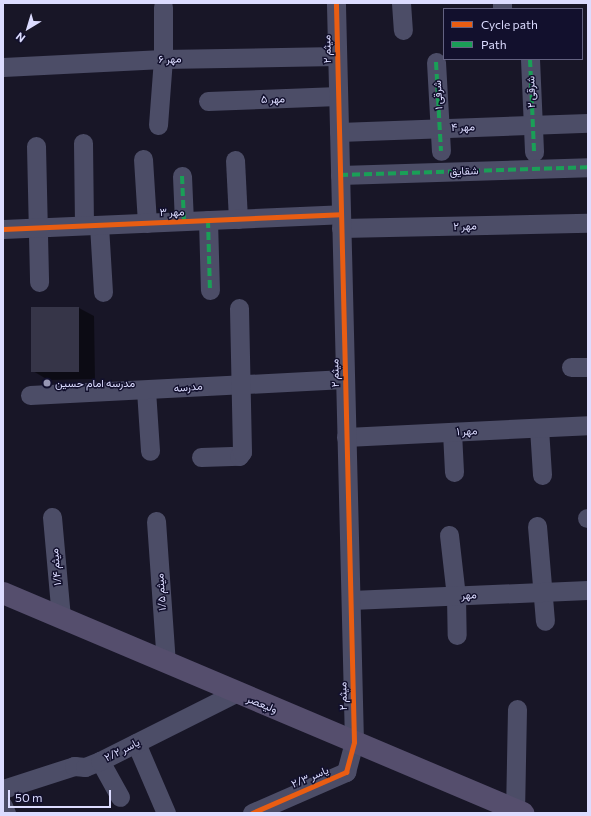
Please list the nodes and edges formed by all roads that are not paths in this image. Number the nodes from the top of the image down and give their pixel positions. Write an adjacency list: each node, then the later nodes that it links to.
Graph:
1 (336, 3): 5 (street, میثم ۲)
2 (402, 3): 4 (street)
3 (163, 7): 6 (street)
4 (403, 30)
5 (337, 56): 6 (street, مهر ۶); 10 (street, میثم ۲)
6 (163, 59): 9 (street, مهر ۶); 13 (street)
7 (530, 60): 14 (street, ۲ شرقی)
8 (436, 62): 15 (street, ۱ شرقی)
9 (3, 68)
10 (338, 96): 11 (street, مهر ۵); 16 (street, میثم ۲)
11 (208, 101)
12 (588, 123): 14 (street, مهر ۴)
13 (158, 124)
14 (531, 125): 15 (street, مهر ۴); 20 (street, ۲ شرقی)
15 (440, 128): 16 (street, مهر ۴); 19 (street, ۱ شرقی)
16 (339, 132): 24 (street, میثم ۲)
17 (83, 143): 32 (street)
18 (36, 146): 33 (street)
19 (441, 151)
20 (534, 152)
21 (143, 159): 30 (street)
22 (235, 160): 26 (street)
23 (588, 166): 24 (street, شقایق)
24 (340, 175): 29 (street, میثم ۲)
25 (182, 176): 28 (street)
26 (238, 219): 27 (street, مهر ۳); 29 (street, مهر ۳)
27 (208, 220): 28 (street, مهر ۳); 36 (street)
28 (184, 221): 30 (street, مهر ۳)
29 (341, 221): 31 (street, مهر ۲); 39 (street, میثم ۲)
30 (147, 222): 32 (street, مهر ۳)
31 (588, 223)
32 (92, 225): 33 (street, مهر ۳); 37 (street)
33 (36, 228): 34 (street, مهر ۳); 35 (street)
34 (3, 229)
35 (39, 282)
36 (210, 290)
37 (103, 292)
38 (239, 308): 40 (street)
39 (345, 379): 40 (street, مدرسه); 46 (street, میثم ۲)
40 (239, 383): 41 (street, مدرسه); 48 (street)
41 (146, 390): 42 (street, مدرسه); 47 (street)
42 (30, 395)
43 (588, 425): 44 (street, مهر ۱)
44 (539, 428): 45 (street, مهر ۱); 50 (street)
45 (452, 432): 46 (street, مهر ۱); 49 (street)
46 (346, 437): 59 (street, میثم ۲)
47 (150, 451)
48 (201, 458)
49 (454, 472)
50 (542, 474)
51 (52, 517): 60 (street, میثم ۱/۴)
52 (156, 521): 63 (street, میثم ۱/۵)
53 (538, 526): 56 (street)
54 (450, 535): 58 (street)
55 (588, 590): 56 (street, مهر)
56 (543, 592): 58 (street, مهر); 61 (street)
57 (3, 593): 60 (main road, ولیعصر)
58 (456, 596): 59 (street, مهر); 62 (street)
59 (350, 600): 66 (street, میثم ۲)
60 (61, 617): 63 (main road, ولیعصر)
61 (545, 621)
62 (457, 635)
63 (166, 663): 64 (main road, ولیعصر)
64 (235, 693): 66 (main road, ولیعصر); 67 (street, یاسر ۲/۲)
65 (517, 709): 72 (street)
66 (354, 742): 72 (main road, ولیعصر); 75 (street, یاسر ۲/۳)
67 (136, 743): 68 (street, یاسر ۲/۲); 74 (street)
68 (100, 761): 69 (street, یاسر ۲/۲); 70 (street)
69 (3, 789)
70 (120, 798)
71 (3, 806): 73 (street)
72 (518, 812)
73 (6, 813)
74 (166, 813)
75 (252, 813)

